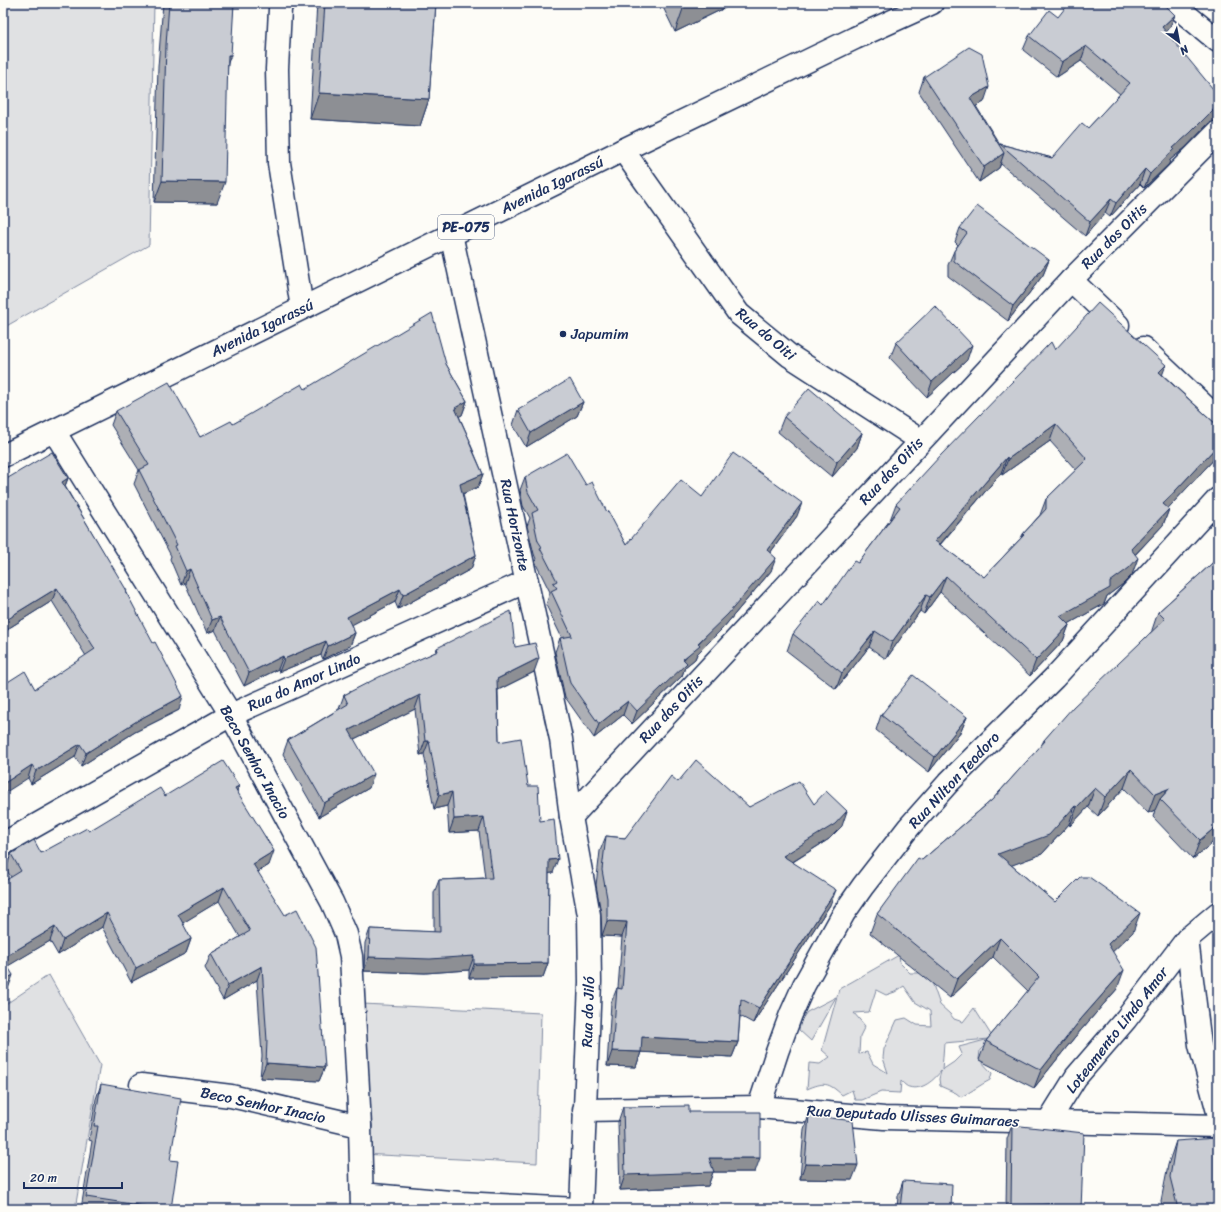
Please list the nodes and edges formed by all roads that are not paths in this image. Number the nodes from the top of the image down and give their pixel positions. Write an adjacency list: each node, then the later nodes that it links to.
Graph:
1 (282, 3): 9 (street)
2 (932, 3): 6 (street, Avenida Igarassú / PE-075)
3 (1172, 3): 4 (street)
4 (1218, 41)
5 (1218, 132): 8 (street, Rua dos Oitis)
6 (622, 150): 7 (street, Avenida Igarassú / PE-075); 12 (street, Rua do Oiti)
7 (451, 234): 9 (street, Avenida Igarassú / PE-075); 15 (street, Rua Horizonte)
8 (1070, 280): 10 (street); 12 (street, Rua dos Oitis)
9 (302, 308): 11 (street, Avenida Igarassú / PE-075)
10 (1218, 419)
11 (54, 431): 13 (street, Avenida Igarassú / PE-075); 16 (street, Beco Senhor Inacio)
12 (920, 440): 17 (street, Rua dos Oitis)
13 (3, 456)
14 (1218, 499): 22 (street, Rua Nilton Teodoro)
15 (527, 581): 16 (street, Rua do Amor Lindo); 17 (street, Rua Horizonte)
16 (231, 715): 18 (street, Rua do Amor Lindo); 26 (street, Beco Senhor Inacio)
17 (571, 817): 23 (street, Rua do Jiló)
18 (3, 844)
19 (1218, 913): 20 (street, Loteamento Lindo Amor)
20 (1187, 939): 24 (street); 25 (street, Loteamento Lindo Amor)
21 (141, 1085): 26 (street, Beco Senhor Inacio)
22 (759, 1107): 23 (street, Rua Deputado Ulisses Guimaraes); 25 (street, Rua Deputado Ulisses Guimaraes)
23 (584, 1110): 30 (street, Rua do Jiló)
24 (1218, 1112)
25 (1048, 1122): 27 (street, Rua Deputado Ulisses Guimaraes)
26 (360, 1126): 28 (street, Beco Senhor Inacio)
27 (1218, 1126)
28 (362, 1202): 29 (street)
29 (577, 1209)
30 (581, 1209)

